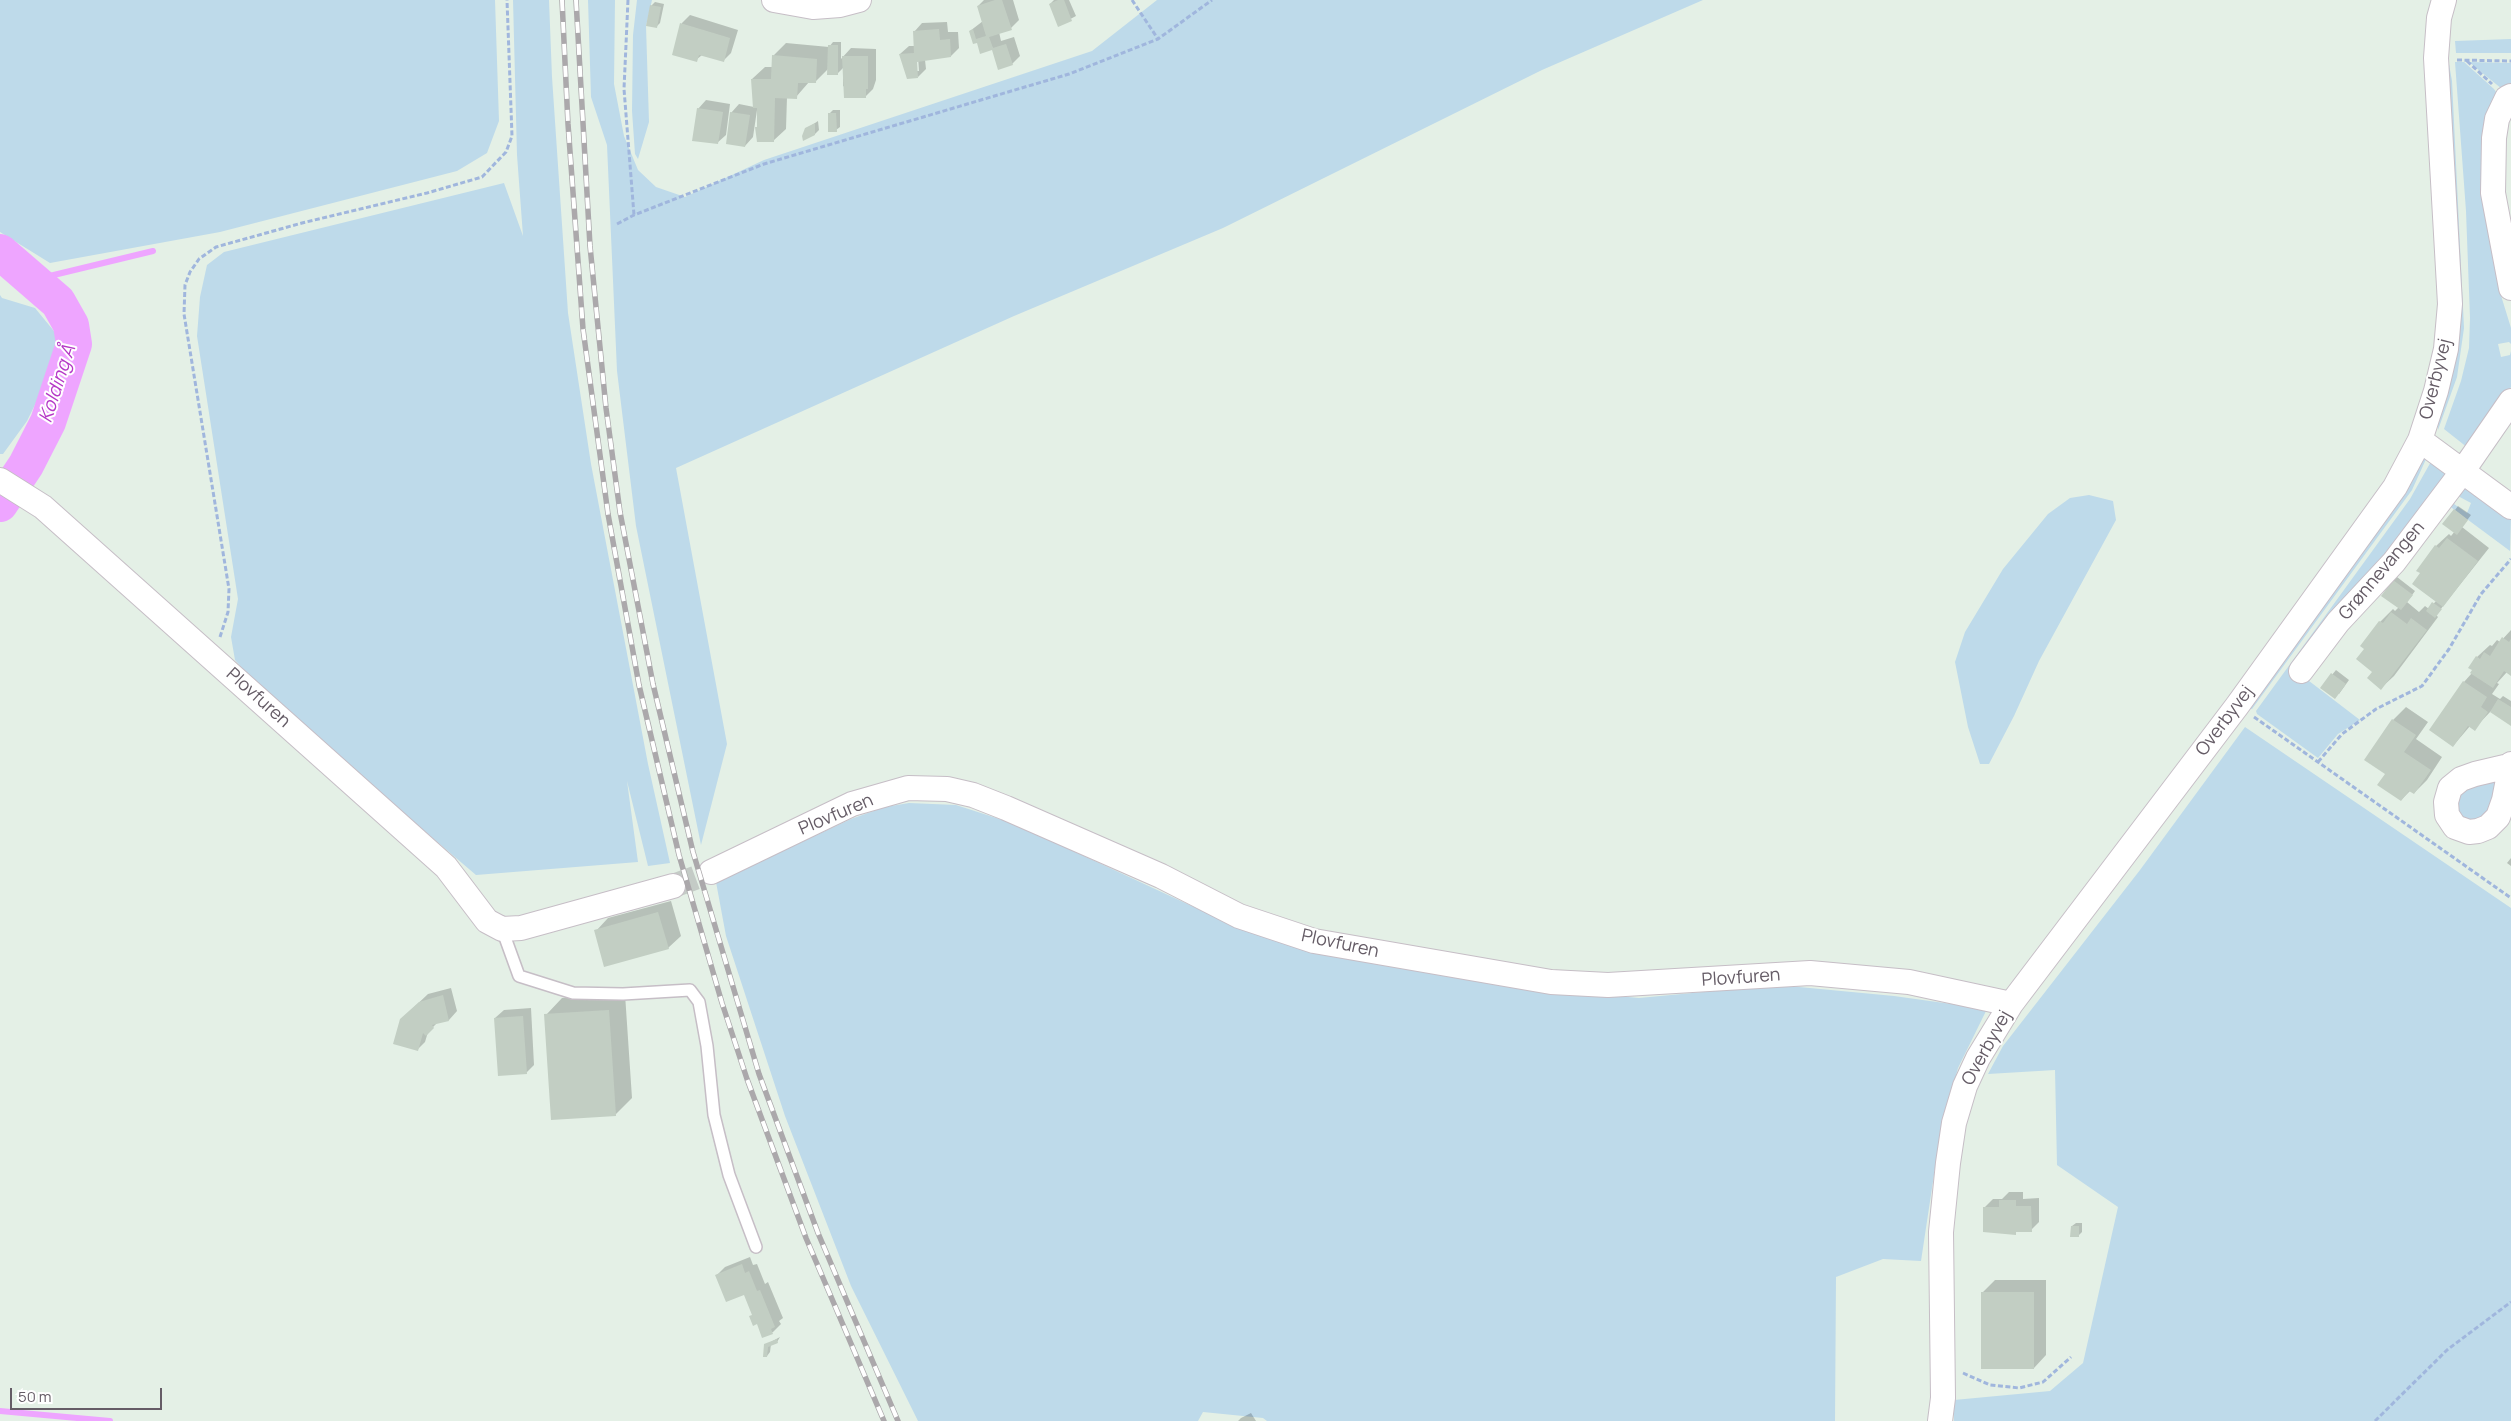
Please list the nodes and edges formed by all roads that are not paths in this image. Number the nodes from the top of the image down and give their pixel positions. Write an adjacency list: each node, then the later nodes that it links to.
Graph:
1 (774, 0): 2 (street)
2 (859, 0)
3 (2444, 0): 7 (street, Overbyvej)
4 (2509, 97): 5 (street)
5 (2511, 288)
6 (2511, 401): 8 (street, Grønnevangen)
7 (2420, 440): 8 (street); 15 (street, Overbyvej)
8 (2462, 472): 10 (street); 11 (street, Grønnevangen)
9 (0, 480): 14 (street, Plovfuren)
10 (2511, 507)
11 (2302, 671)
12 (711, 872): 15 (street, Plovfuren)
13 (673, 886): 14 (street)
14 (502, 929): 16 (lane)
15 (2010, 1004): 17 (street, Overbyvej)
16 (756, 1247)
17 (1940, 1421)

